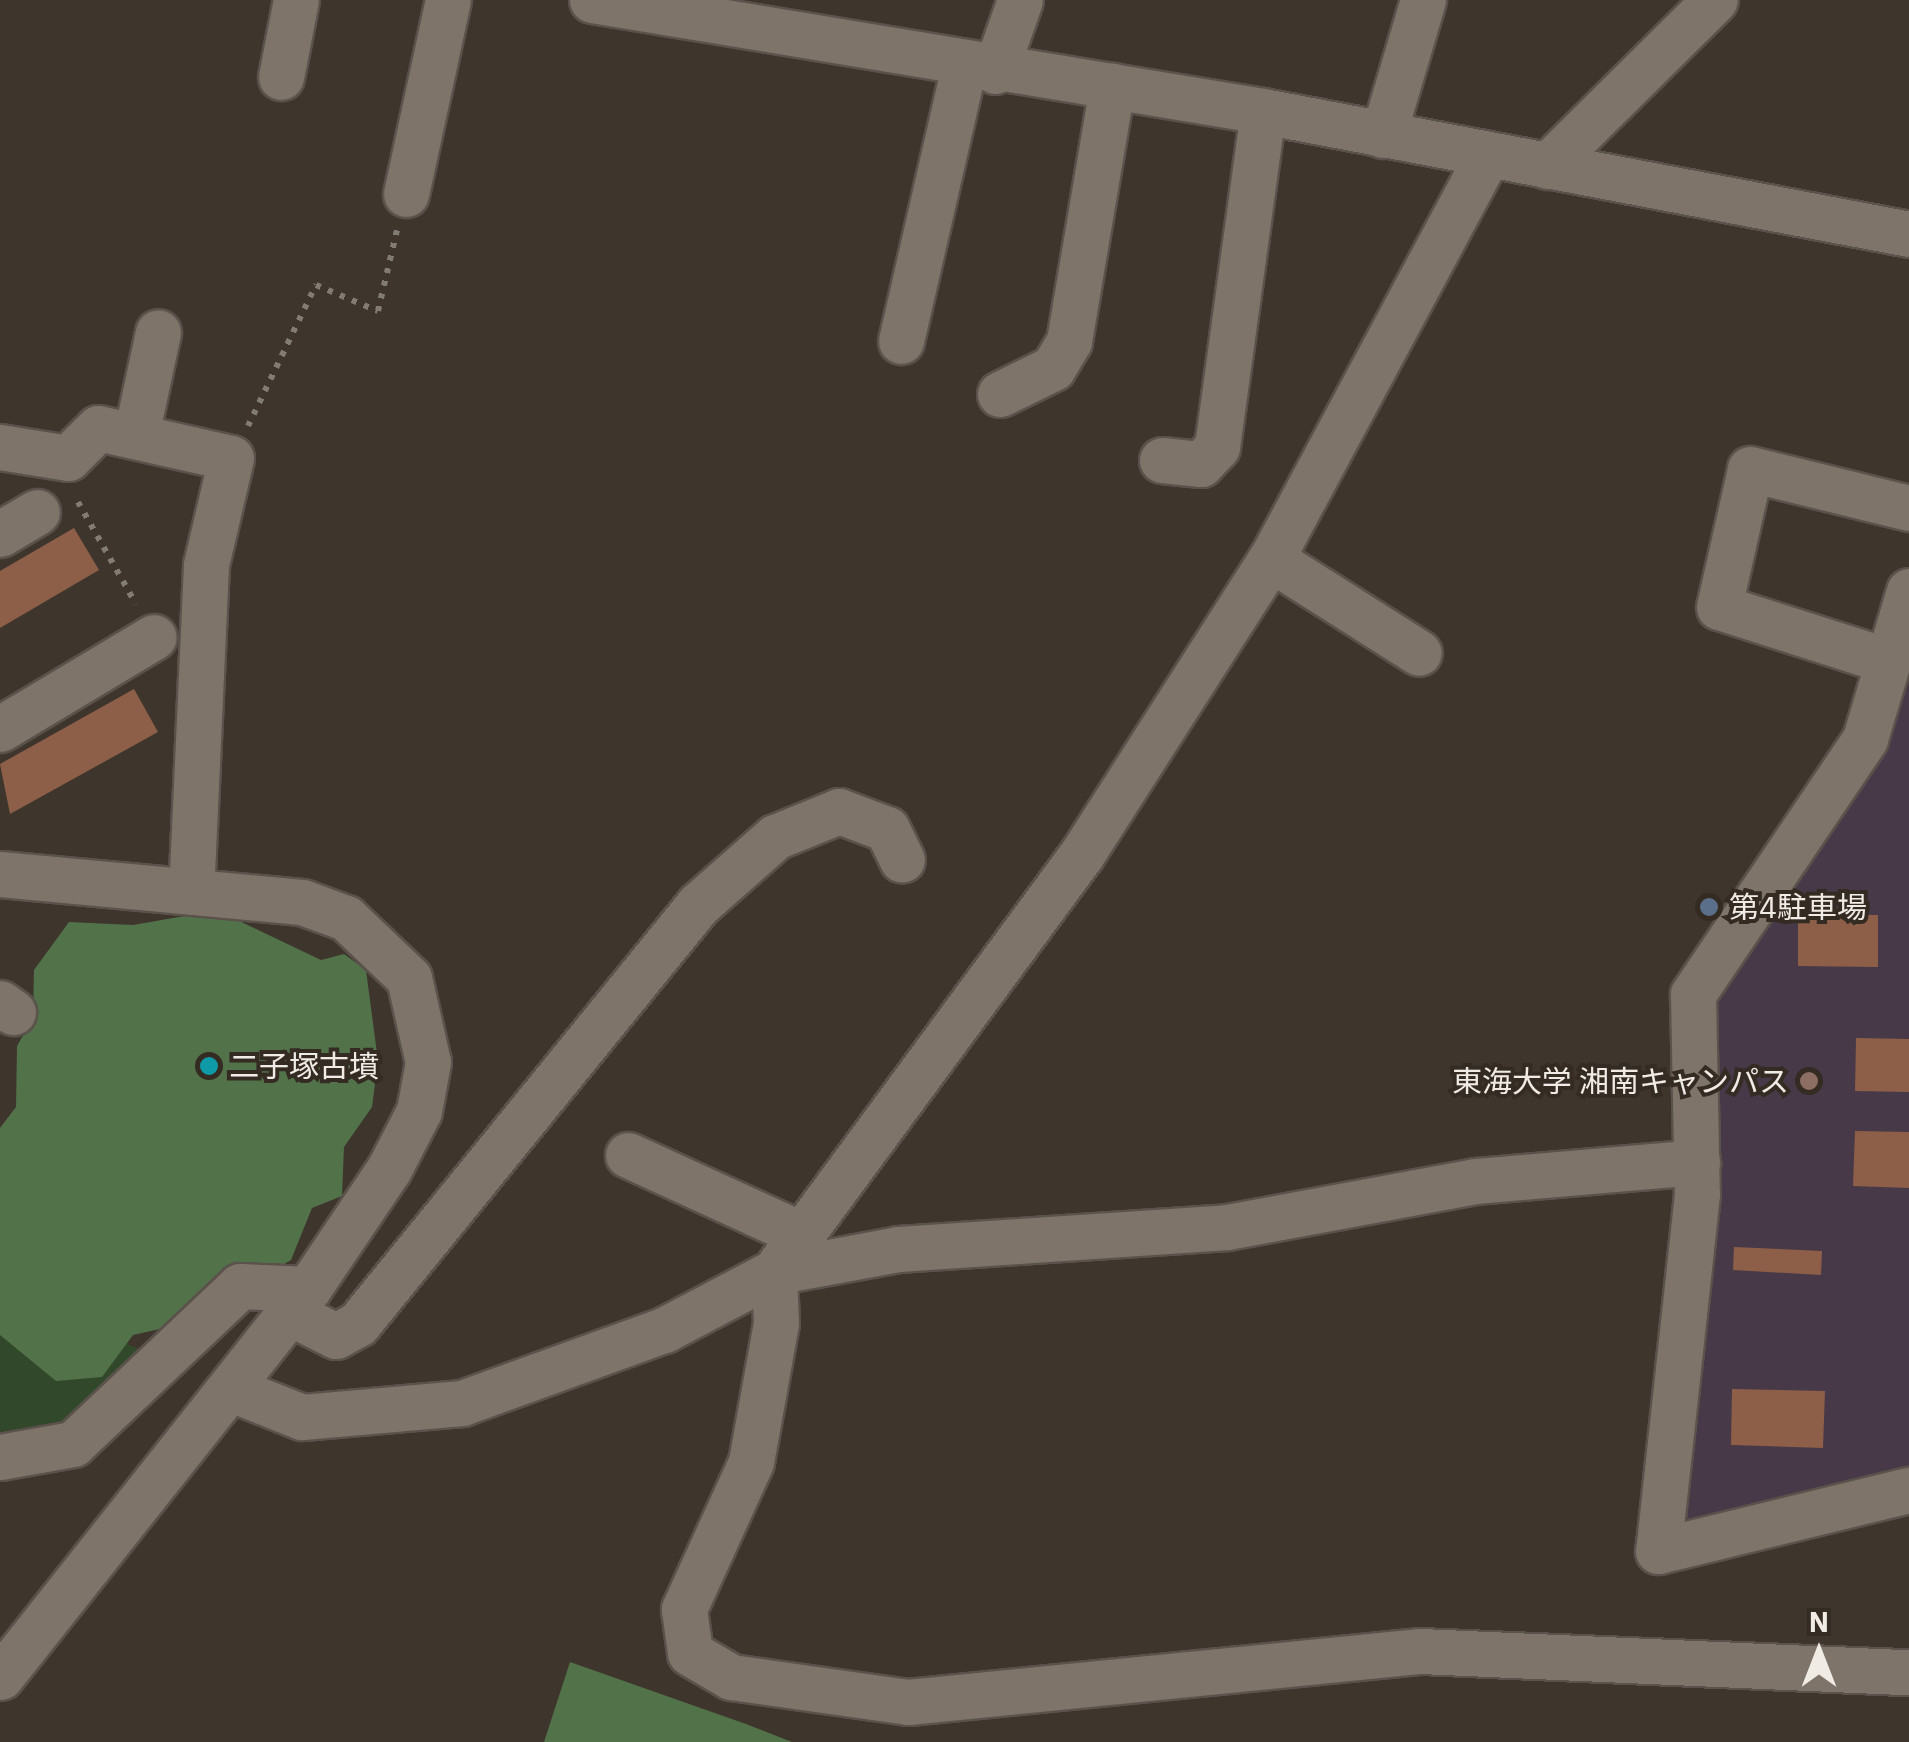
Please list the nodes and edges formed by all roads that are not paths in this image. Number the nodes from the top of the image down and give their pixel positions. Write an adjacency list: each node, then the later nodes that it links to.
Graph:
1 (296, 0): 8 (street)
2 (448, 0): 14 (street)
3 (1020, 0): 7 (street)
4 (1423, 0): 11 (street)
5 (1714, 0): 13 (street)
6 (616, 3): 7 (street)
7 (980, 68): 9 (street); 17 (street)
8 (281, 77)
9 (1112, 86): 10 (street); 18 (street)
10 (1262, 111): 11 (street); 21 (street)
11 (1383, 135): 12 (street)
12 (1487, 158): 13 (street); 23 (street)
13 (1547, 166): 15 (street)
14 (406, 194)
15 (1909, 234)
16 (158, 332): 19 (street)
17 (900, 341)
18 (1000, 394)
19 (136, 436): 20 (street); 31 (street)
20 (0, 447)
21 (1162, 460)
22 (1909, 508): 27 (street)
23 (1271, 559): 26 (street); 34 (street)
24 (1909, 592): 27 (street)
25 (154, 637): 28 (street)
26 (1419, 653)
27 (1888, 661): 33 (street)
28 (0, 729)
29 (902, 860): 36 (street)
30 (0, 874): 31 (street)
31 (191, 892): 36 (street)
32 (628, 1155): 34 (street)
33 (1697, 1162): 35 (street); 39 (street)
34 (798, 1233): 35 (street)
35 (774, 1272): 37 (street); 40 (street)
36 (299, 1300): 37 (street); 38 (street)
37 (234, 1390): 41 (street)
38 (0, 1457)
39 (1909, 1490)
40 (1909, 1672)
41 (0, 1677)

